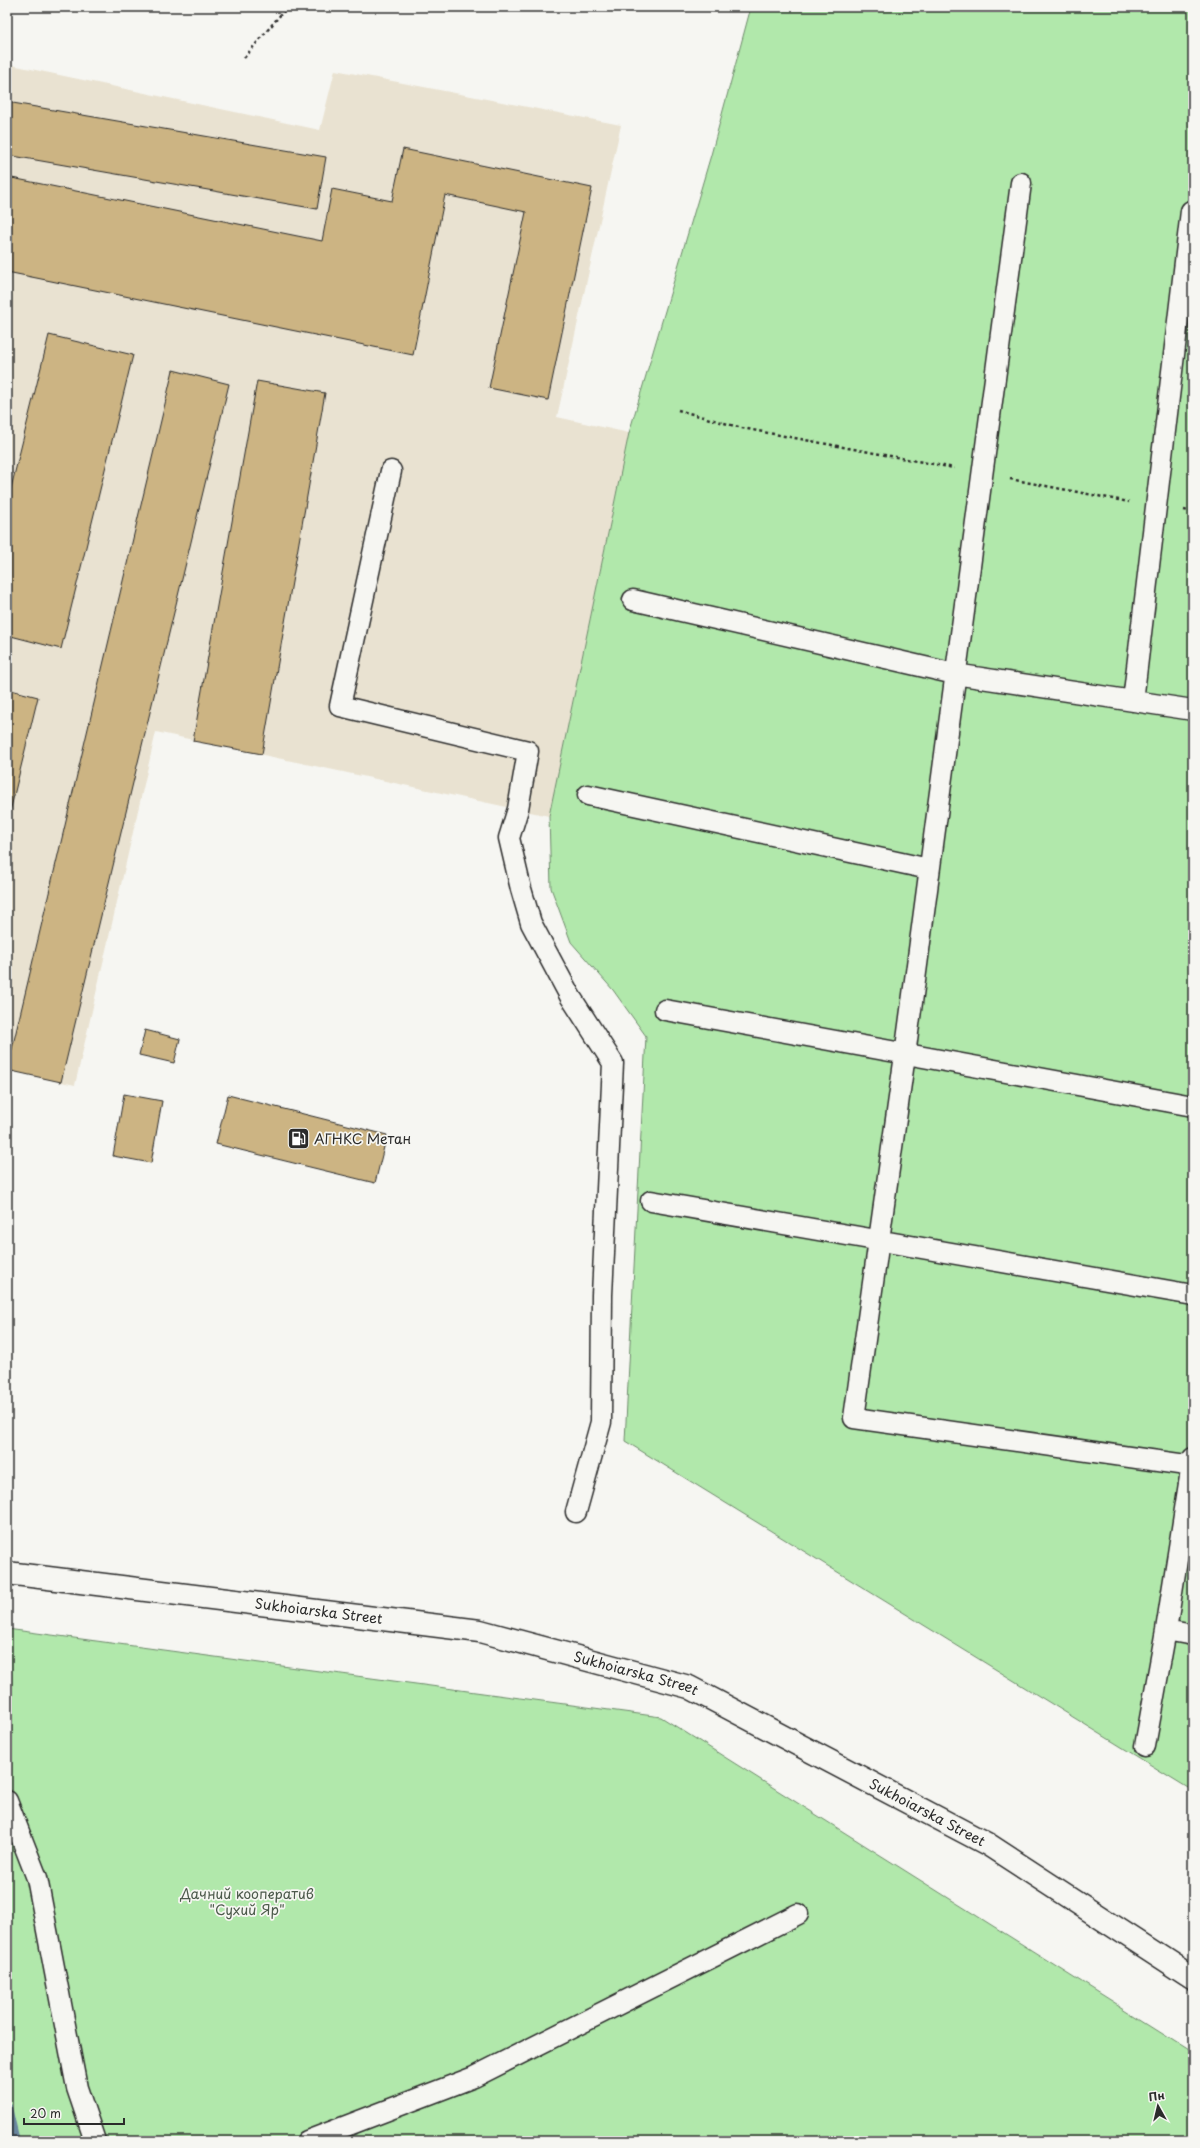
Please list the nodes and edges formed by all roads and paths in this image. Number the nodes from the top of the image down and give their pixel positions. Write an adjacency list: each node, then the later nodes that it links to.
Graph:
1 (287, 7): 2 (path)
2 (244, 58)
3 (1021, 183): 7 (lane)
4 (1191, 211): 8 (lane)
5 (678, 410): 7 (path)
6 (391, 472): 23 (lane)
7 (982, 474): 8 (path); 11 (lane)
8 (1156, 507): 9 (path); 12 (lane)
9 (1193, 512)
10 (633, 600): 11 (lane)
11 (955, 674): 12 (lane); 15 (lane)
12 (1133, 701): 13 (lane)
13 (1193, 710)
14 (588, 794): 15 (lane)
15 (929, 869): 17 (lane)
16 (665, 1010): 17 (lane)
17 (905, 1055): 18 (lane); 20 (lane)
18 (1193, 1106)
19 (651, 1201): 20 (lane)
20 (879, 1240): 21 (lane); 22 (lane)
21 (1193, 1295)
22 (1193, 1463): 25 (lane)
23 (576, 1512)
24 (7, 1573): 30 (street, Sukhoiarska Street)
25 (1166, 1630): 26 (lane); 27 (lane)
26 (1193, 1635)
27 (1145, 1746)
28 (7, 1801): 31 (lane)
29 (798, 1914): 32 (lane)
30 (1193, 1978)
31 (95, 2141)
32 (307, 2141)

